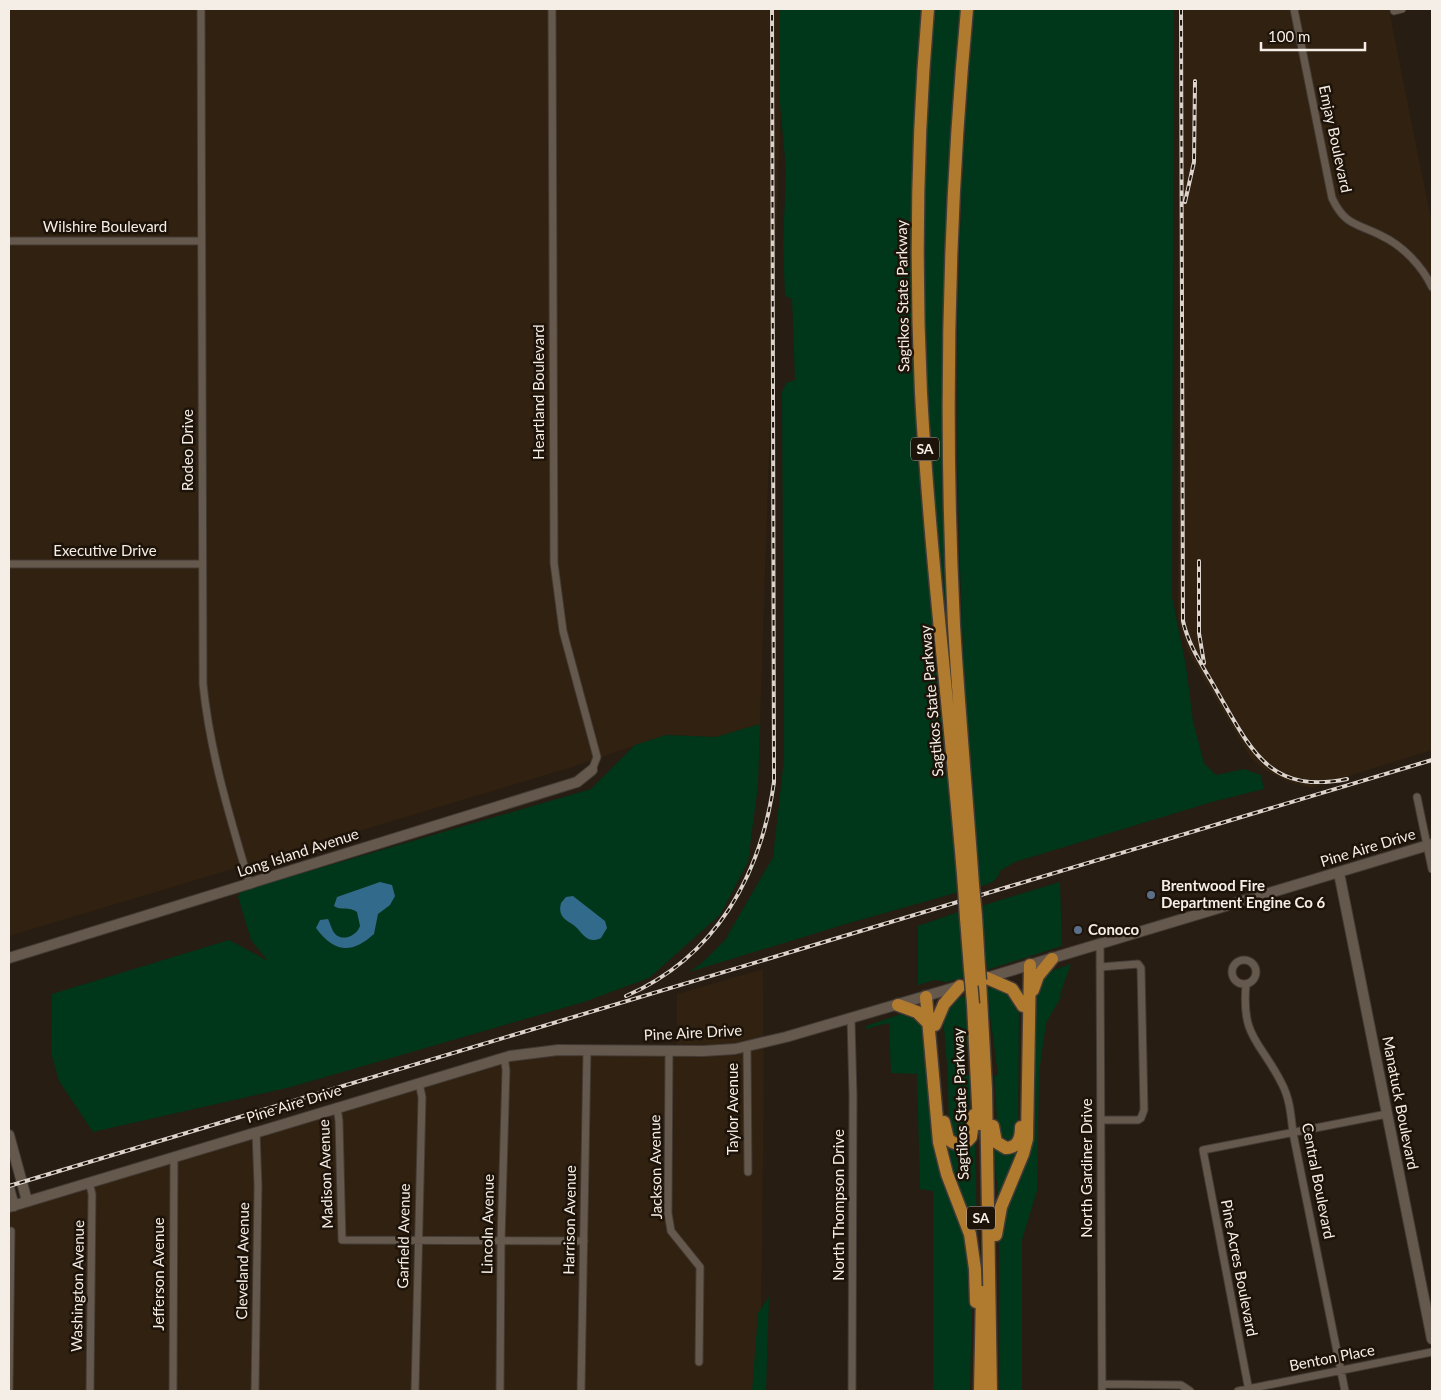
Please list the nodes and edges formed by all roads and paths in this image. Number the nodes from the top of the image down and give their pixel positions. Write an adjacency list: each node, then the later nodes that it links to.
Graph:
1 (201, 9): 9 (street, Rodeo Drive)
2 (552, 9): 13 (street, Heartland Boulevard)
3 (928, 9): 19 (highway, Sagtikos State Parkway / SA)
4 (967, 9): 19 (highway, Sagtikos State Parkway / SA)
5 (1294, 9): 10 (street, Emjay Boulevard)
6 (1402, 9): 7 (street)
7 (1394, 11)
8 (9, 241): 9 (street, Wilshire Boulevard)
9 (201, 241): 12 (street, Rodeo Drive)
10 (1432, 287)
11 (9, 564): 12 (street, Executive Drive)
12 (202, 564): 18 (street, Rodeo Drive)
13 (592, 770): 18 (street, Long Island Avenue)
14 (1417, 796): 15 (street)
15 (1430, 845): 16 (street); 17 (street, Pine Aire Drive)
16 (1432, 869)
17 (1339, 873): 20 (street, Pine Aire Drive); 40 (street, Manatuck Boulevard)
18 (250, 885): 21 (street, Long Island Avenue)
19 (969, 886): 38 (highway, Sagtikos State Parkway / SA, bridge)
20 (1100, 945): 22 (street, Pine Aire Drive); 24 (street, North Gardiner Drive)
21 (9, 958)
22 (1052, 959): 23 (street, Pine Aire Drive); 30 (highway)
23 (1027, 966): 25 (street, Pine Aire Drive); 30 (highway)
24 (1100, 968): 41 (street, North Gardiner Drive); 41 (street)
25 (987, 978): 27 (street, Pine Aire Drive); 30 (highway)
26 (1246, 984): 43 (street, Central Boulevard)
27 (960, 986): 28 (street, Pine Aire Drive); 32 (highway)
28 (929, 996): 29 (street, Pine Aire Drive); 32 (highway)
29 (898, 1005): 31 (street, Pine Aire Drive); 32 (highway)
30 (1027, 1009): 38 (highway); 55 (highway)
31 (851, 1019): 33 (street, Pine Aire Drive); 70 (street, North Thompson Drive)
32 (932, 1024): 38 (highway); 58 (highway)
33 (747, 1047): 35 (street, Pine Aire Drive); 46 (street, Taylor Avenue)
34 (587, 1050): 35 (street, Pine Aire Drive); 36 (street, Pine Aire Drive); 54 (street, Harrison Avenue)
35 (670, 1051): 59 (street, Jackson Avenue)
36 (504, 1057): 37 (street, Pine Aire Drive); 53 (street, Lincoln Avenue)
37 (419, 1082): 39 (street, Pine Aire Drive); 52 (street, Garfield Avenue)
38 (981, 1086): 55 (highway, Sagtikos State Parkway / SA); 58 (highway, Sagtikos State Parkway / SA)
39 (337, 1107): 42 (street, Pine Aire Drive); 52 (street, Madison Avenue)
40 (1387, 1114): 43 (street); 56 (street, Manatuck Boulevard)
41 (1101, 1120): 61 (street, North Gardiner Drive)
42 (256, 1132): 45 (street, Pine Aire Drive); 66 (street, Cleveland Avenue)
43 (1293, 1133): 60 (street, Central Boulevard); 62 (street, Pine Acres Boulevard)
44 (9, 1135): 49 (street)
45 (174, 1157): 47 (street, Pine Aire Drive); 65 (street, Jefferson Avenue)
46 (748, 1172)
47 (89, 1182): 49 (street, Pine Aire Drive); 64 (street, Washington Avenue)
48 (9, 1188): 50 (street)
49 (27, 1201): 50 (street, Pine Aire Drive)
50 (11, 1207)
51 (11, 1231): 63 (street)
52 (418, 1240): 53 (street); 67 (street, Garfield Avenue)
53 (501, 1240): 54 (street); 68 (street, Lincoln Avenue)
54 (584, 1241): 69 (street, Harrison Avenue)
55 (991, 1277): 72 (highway, Sagtikos State Parkway / SA)
56 (1432, 1339)
57 (1432, 1352): 60 (street, Benton Place)
58 (981, 1354): 71 (highway, Sagtikos State Parkway / SA)
59 (699, 1362)
60 (1341, 1371): 62 (street, Benton Place); 75 (street, Central Boulevard)
61 (1102, 1388): 73 (street)
62 (1249, 1390): 74 (street, Benton Place)
63 (9, 1391)
64 (90, 1391)
65 (173, 1391)
66 (255, 1391)
67 (416, 1391)
68 (500, 1391)
69 (581, 1391)
70 (852, 1391)
71 (980, 1391)
72 (991, 1391)
73 (1190, 1391)
74 (1238, 1391)
75 (1345, 1391)

